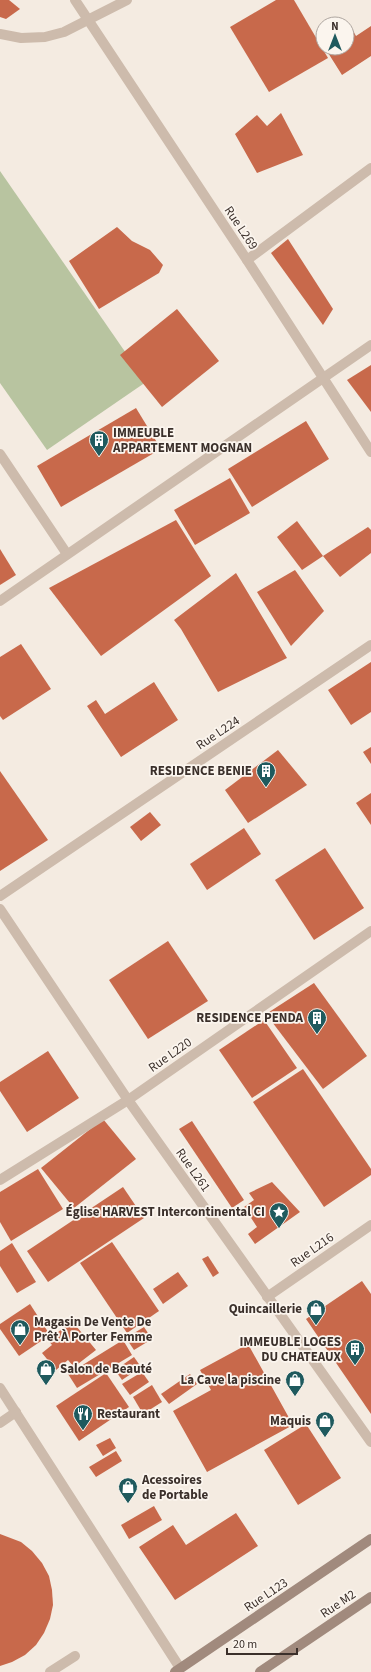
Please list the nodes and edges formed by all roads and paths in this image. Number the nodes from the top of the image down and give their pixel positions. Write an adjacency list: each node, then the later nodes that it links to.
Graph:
1 (75, 0): 3 (street, Rue L269)
2 (127, 0): 3 (street)
3 (87, 19): 4 (street); 6 (street, Rue L269)
4 (0, 34)
5 (371, 168): 6 (street)
6 (247, 260): 8 (street, Rue L269)
7 (371, 345): 8 (street)
8 (323, 378): 9 (street, Rue L269); 11 (street)
9 (371, 452)
10 (0, 454): 11 (street)
11 (67, 554): 12 (street)
12 (0, 601)
13 (371, 645): 14 (street, Rue L224)
14 (0, 896)
15 (0, 909): 17 (street, Rue L261)
16 (371, 931): 17 (street, Rue L220)
17 (128, 1100): 18 (street, Rue L220); 20 (street, Rue L261)
18 (0, 1180)
19 (371, 1225): 20 (street, Rue L216)
20 (267, 1297): 24 (street, Rue L261)
21 (0, 1388): 22 (street)
22 (16, 1412): 23 (street); 28 (street)
23 (0, 1423)
24 (371, 1442)
25 (371, 1539): 28 (main road, Rue L123)
26 (371, 1597): 30 (main road, Rue M2)
27 (75, 1656): 29 (street)
28 (179, 1671)
29 (50, 1672)
30 (260, 1672)

